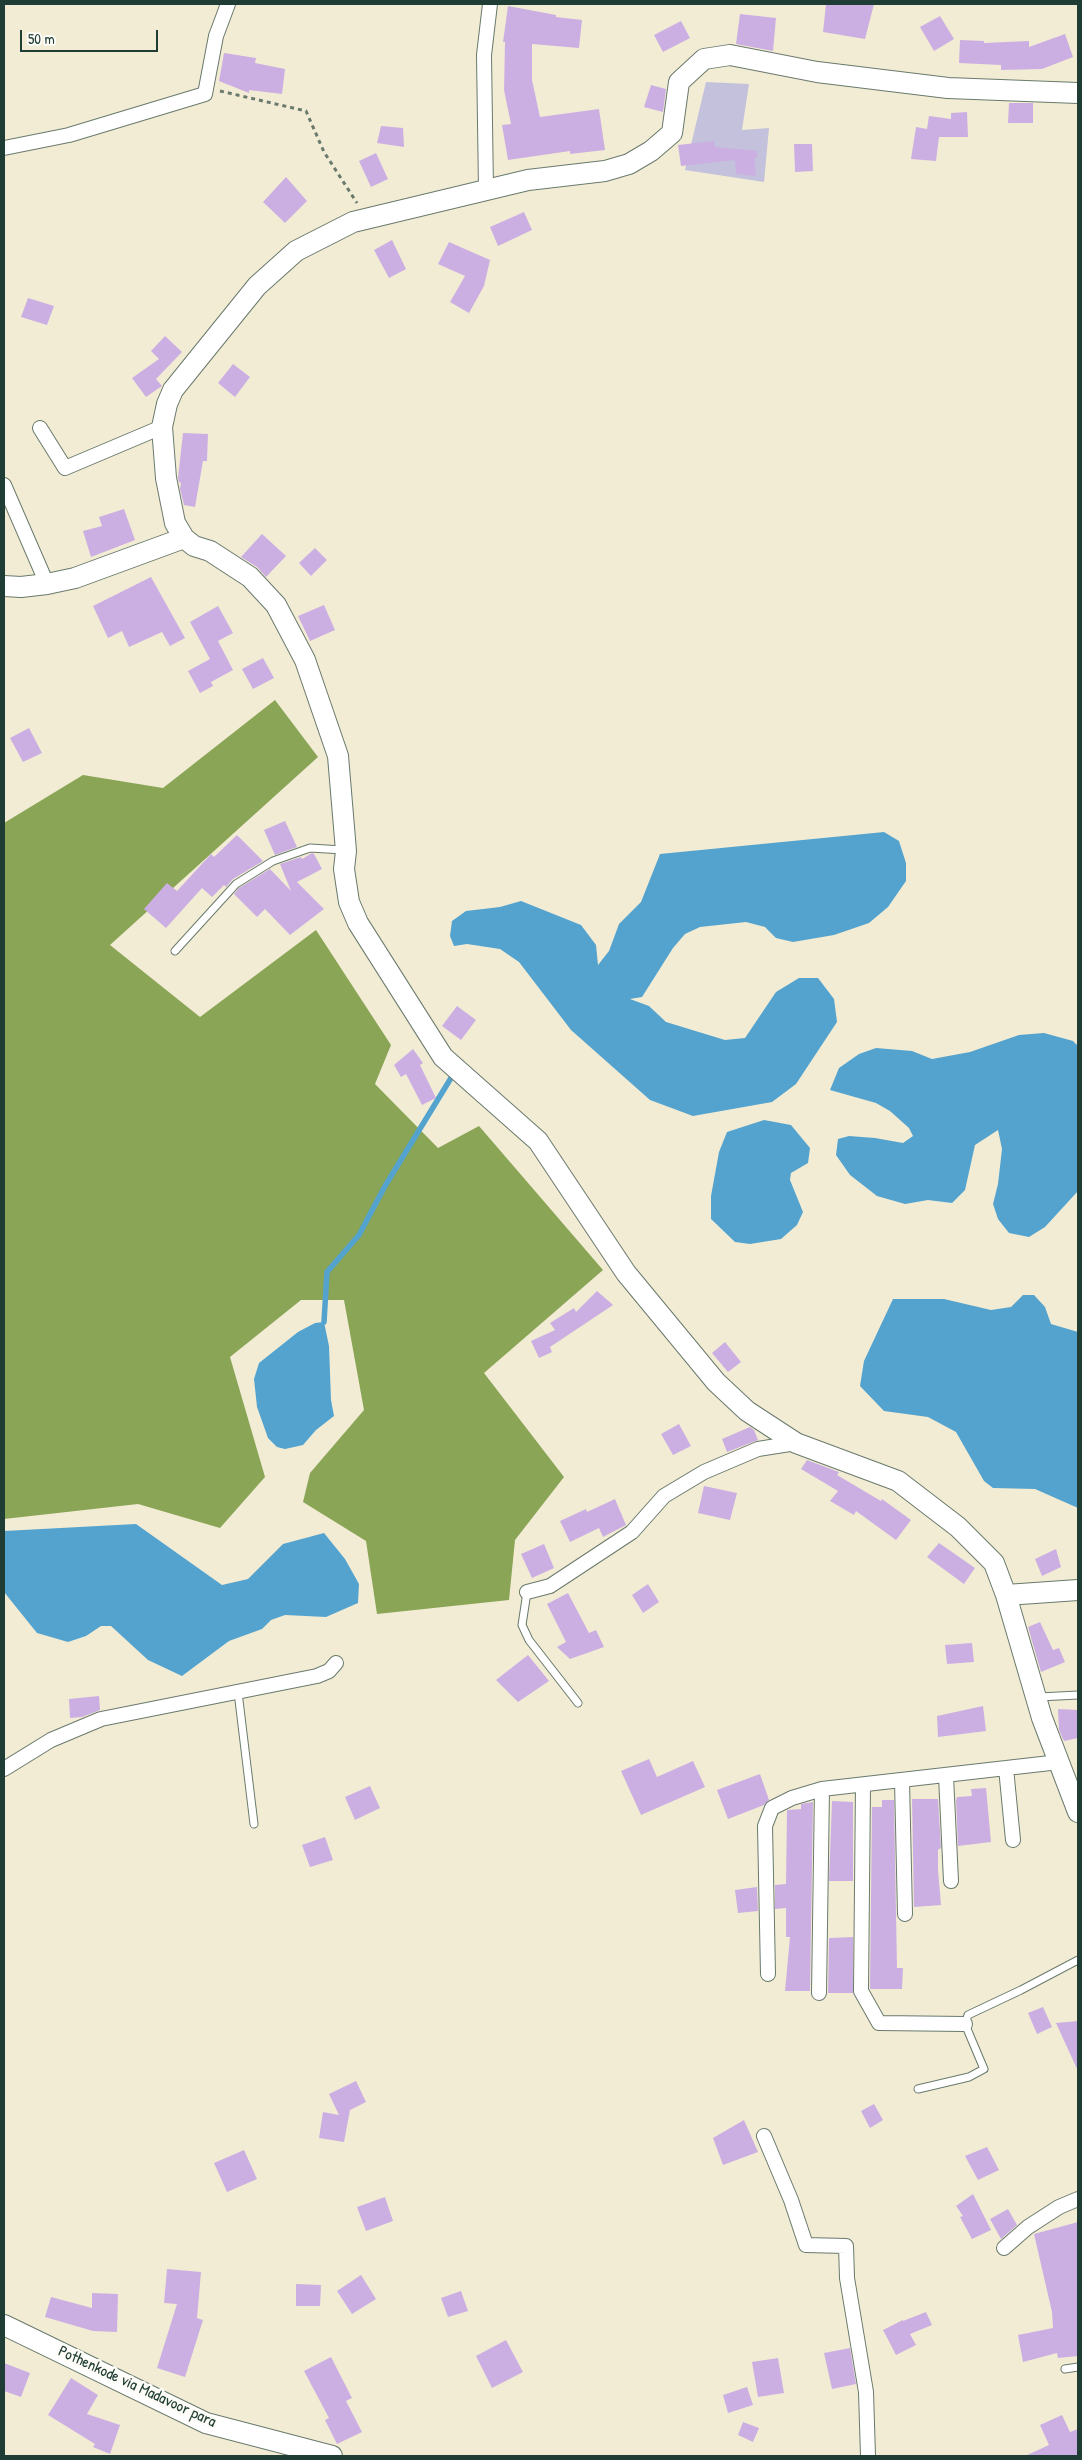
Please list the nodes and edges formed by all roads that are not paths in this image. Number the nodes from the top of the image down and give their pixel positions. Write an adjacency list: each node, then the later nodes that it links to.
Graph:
1 (228, 4): 4 (street)
2 (490, 4): 5 (street)
3 (1078, 93): 5 (main road)
4 (4, 148)
5 (486, 190): 6 (main road)
6 (162, 427): 7 (street); 9 (main road)
7 (40, 428)
8 (4, 485): 10 (street)
9 (184, 538): 10 (main road); 12 (main road)
10 (47, 584): 11 (main road)
11 (4, 586)
12 (346, 850): 13 (lane); 14 (main road)
13 (174, 951)
14 (796, 1443): 16 (street); 17 (main road)
15 (1078, 1590): 17 (main road)
16 (526, 1592): 22 (lane)
17 (1006, 1595): 21 (main road)
18 (336, 1663): 19 (street)
19 (238, 1692): 25 (street); 31 (lane)
20 (1078, 1695): 21 (lane)
21 (1036, 1698): 23 (main road)
22 (578, 1703)
23 (1059, 1762): 24 (street); 30 (main road)
24 (1006, 1768): 26 (street); 32 (street)
25 (4, 1769)
26 (946, 1776): 27 (street); 33 (street)
27 (902, 1781): 28 (street); 34 (street)
28 (862, 1785): 29 (street); 38 (street)
29 (822, 1789): 36 (street); 37 (street)
30 (1078, 1812)
31 (254, 1824)
32 (1013, 1840)
33 (951, 1881)
34 (905, 1914)
35 (1078, 1960): 38 (lane)
36 (768, 1974)
37 (819, 1993)
38 (965, 2024): 39 (lane)
39 (918, 2089)
40 (764, 2136): 47 (street)
41 (1078, 2199): 42 (street)
42 (1004, 2248)
43 (5, 2331): 46 (main road, Pothenkode via Madavoor para)
44 (1078, 2367): 45 (lane)
45 (1066, 2369)
46 (330, 2456)
47 (868, 2456)

